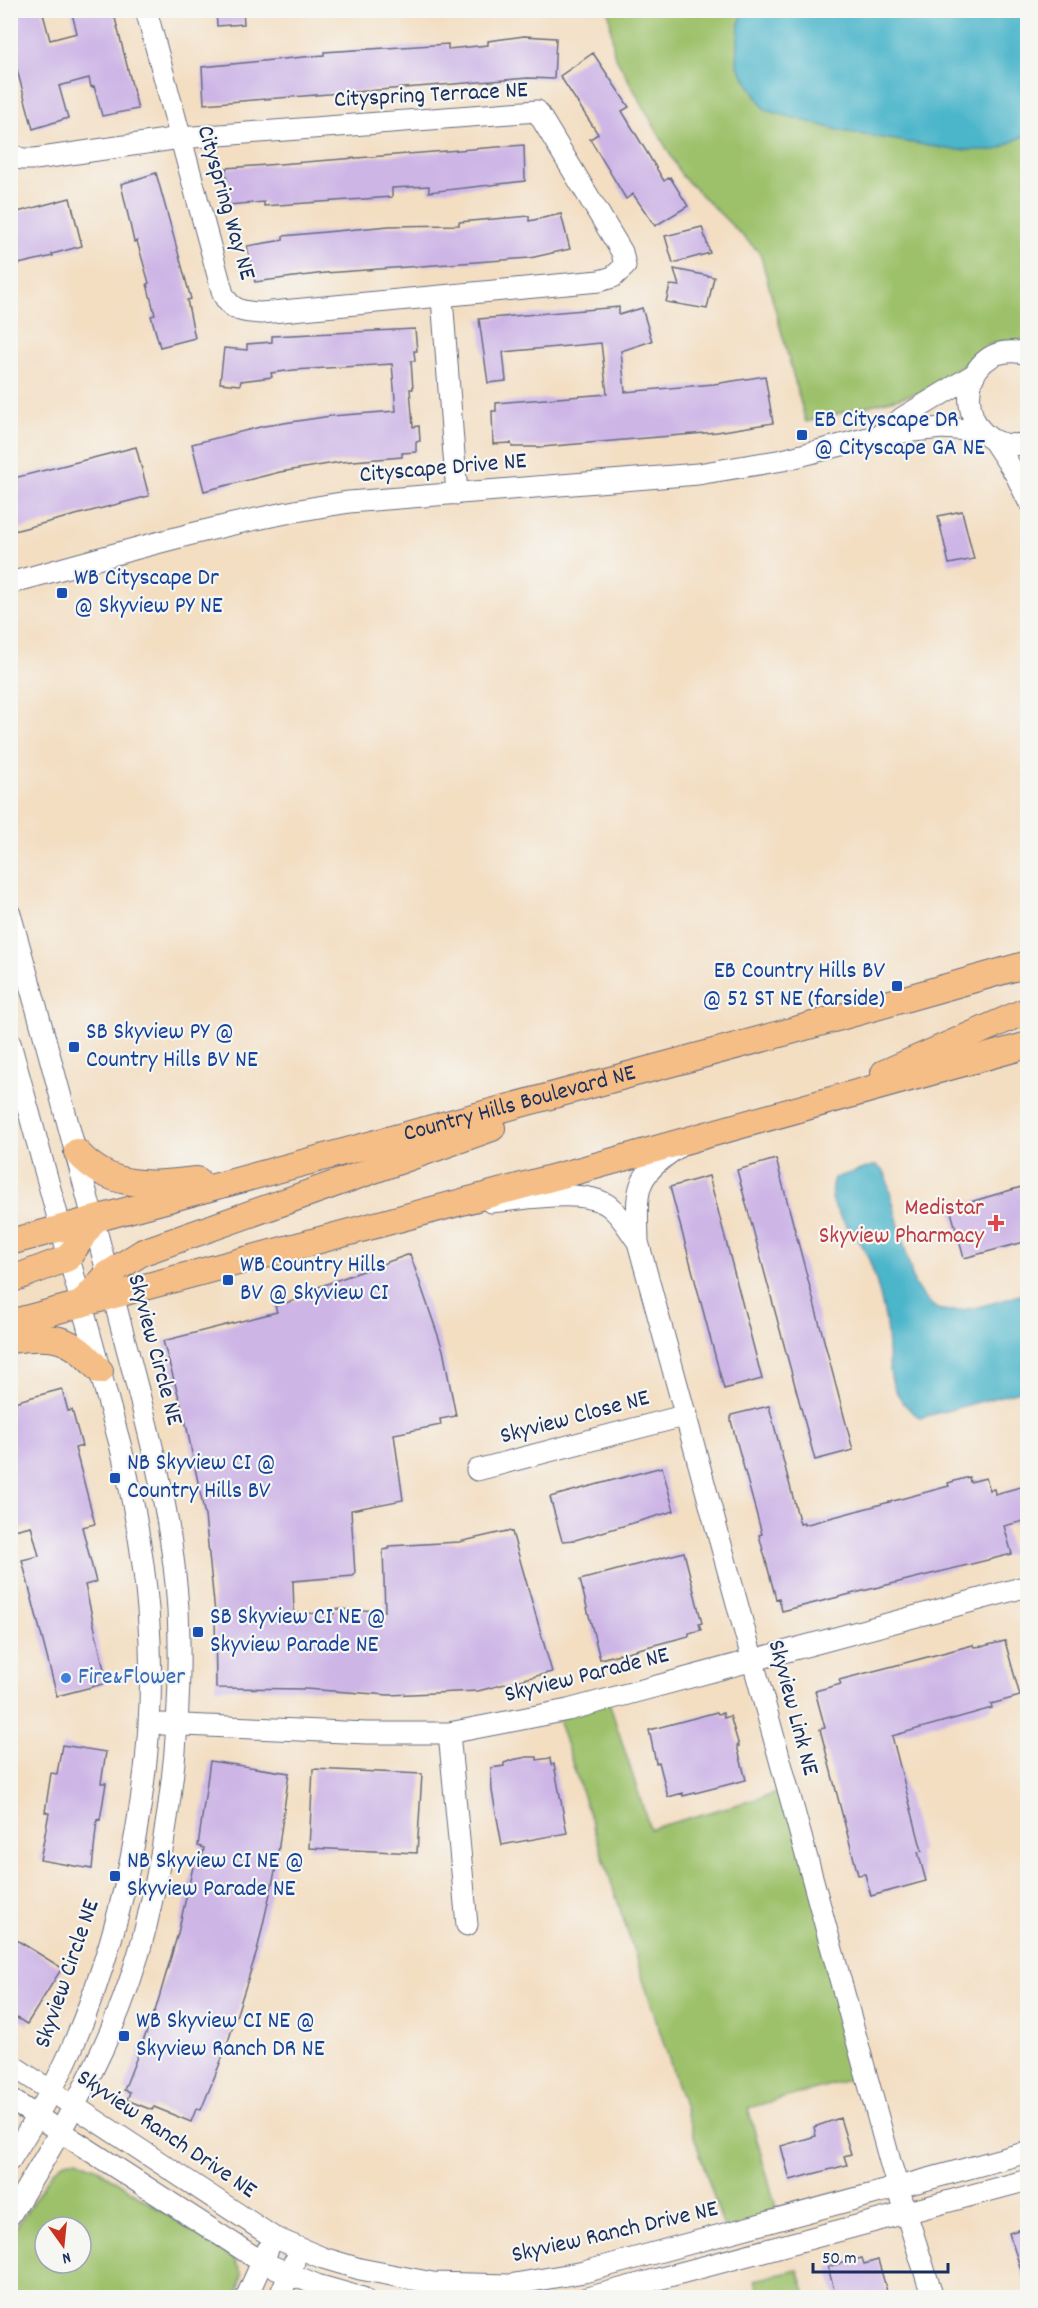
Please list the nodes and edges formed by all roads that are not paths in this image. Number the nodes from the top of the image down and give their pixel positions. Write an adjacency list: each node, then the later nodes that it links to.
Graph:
1 (146, 10): 2 (street, Cityspring Way NE)
2 (180, 138): 3 (street); 4 (street, Cityspring Way NE); 4 (street, Cityspring Terrace NE)
3 (10, 154)
4 (442, 298): 10 (street)
5 (1028, 354): 6 (street, Cityscape Drive NE)
6 (974, 375): 7 (street, Cityscape Drive NE); 8 (street)
7 (884, 434): 8 (street, Cityscape Drive NE); 10 (street, Cityscape Drive NE)
8 (987, 436): 9 (street, Cityscape Drive NE); 11 (street)
9 (1028, 443)
10 (457, 494): 12 (street, Cityscape Drive NE)
11 (1028, 500)
12 (10, 583)
13 (10, 914): 21 (street, Skyview Circle NE)
14 (1028, 964): 18 (main road, Country Hills Boulevard NE)
15 (1028, 1010): 19 (main road)
16 (10, 1043): 25 (street, Skyview Circle NE)
17 (1021, 1049): 19 (main road)
18 (670, 1064): 22 (main road, Country Hills Boulevard NE); 30 (main road)
19 (799, 1110): 20 (main road)
20 (690, 1140): 23 (main road); 27 (street, Skyview Link NE)
21 (77, 1152): 22 (main road); 24 (street, Skyview Circle NE)
22 (269, 1173): 24 (main road, Country Hills Boulevard NE)
23 (454, 1204): 27 (street, Skyview Link NE); 30 (main road)
24 (94, 1220): 25 (main road, Country Hills Boulevard NE); 28 (main road); 30 (street, Skyview Circle NE)
25 (60, 1229): 26 (main road, Country Hills Boulevard NE); 28 (street, Skyview Circle NE)
26 (10, 1242)
27 (638, 1242): 35 (street, Skyview Link NE)
28 (68, 1258): 29 (main road); 31 (street, Skyview Circle NE)
29 (10, 1280)
30 (111, 1285): 31 (main road); 40 (street, Skyview Circle NE)
31 (80, 1305): 32 (main road); 34 (street, Skyview Circle NE)
32 (10, 1323)
33 (10, 1340): 34 (main road)
34 (100, 1371): 39 (street, Skyview Circle NE)
35 (687, 1415): 36 (street, Skyview Close NE); 38 (street, Skyview Link NE)
36 (477, 1470)
37 (1028, 1586): 38 (street, Skyview Parade NE)
38 (752, 1660): 41 (street, Skyview Parade NE); 52 (street, Skyview Link NE)
39 (147, 1724): 40 (street, Skyview Parade NE); 44 (street, Skyview Circle NE)
40 (177, 1725): 41 (street, Skyview Parade NE); 46 (street, Skyview Circle NE)
41 (449, 1733): 42 (street)
42 (468, 1925)
43 (10, 2064): 44 (street, Skyview Ranch Drive NE)
44 (52, 2089): 46 (street, Skyview Ranch Drive NE); 47 (street, Skyview Circle NE)
45 (10, 2099): 47 (street)
46 (75, 2105): 48 (street, Skyview Circle NE); 55 (street, Skyview Ranch Drive NE)
47 (37, 2117): 48 (street); 50 (street, Skyview Circle NE)
48 (61, 2132): 54 (street, Skyview Circle NE); 58 (street)
49 (1028, 2152): 52 (street, Skyview Ranch Drive NE)
50 (10, 2160)
51 (1028, 2180): 53 (street)
52 (897, 2186): 53 (street, Skyview Link NE); 57 (street, Skyview Ranch Drive NE)
53 (906, 2214): 60 (street); 65 (street, Skyview Link NE)
54 (10, 2215)
55 (273, 2237): 56 (street, Skyview Ranch Drive NE); 58 (street)
56 (300, 2249): 57 (street, Skyview Ranch Drive NE); 59 (street)
57 (626, 2261): 60 (street)
58 (262, 2262): 59 (street); 61 (street)
59 (289, 2275): 62 (street); 63 (street)
60 (636, 2292): 64 (street)
61 (246, 2298)
62 (279, 2298)
63 (363, 2298)
64 (586, 2298)
65 (933, 2298)

